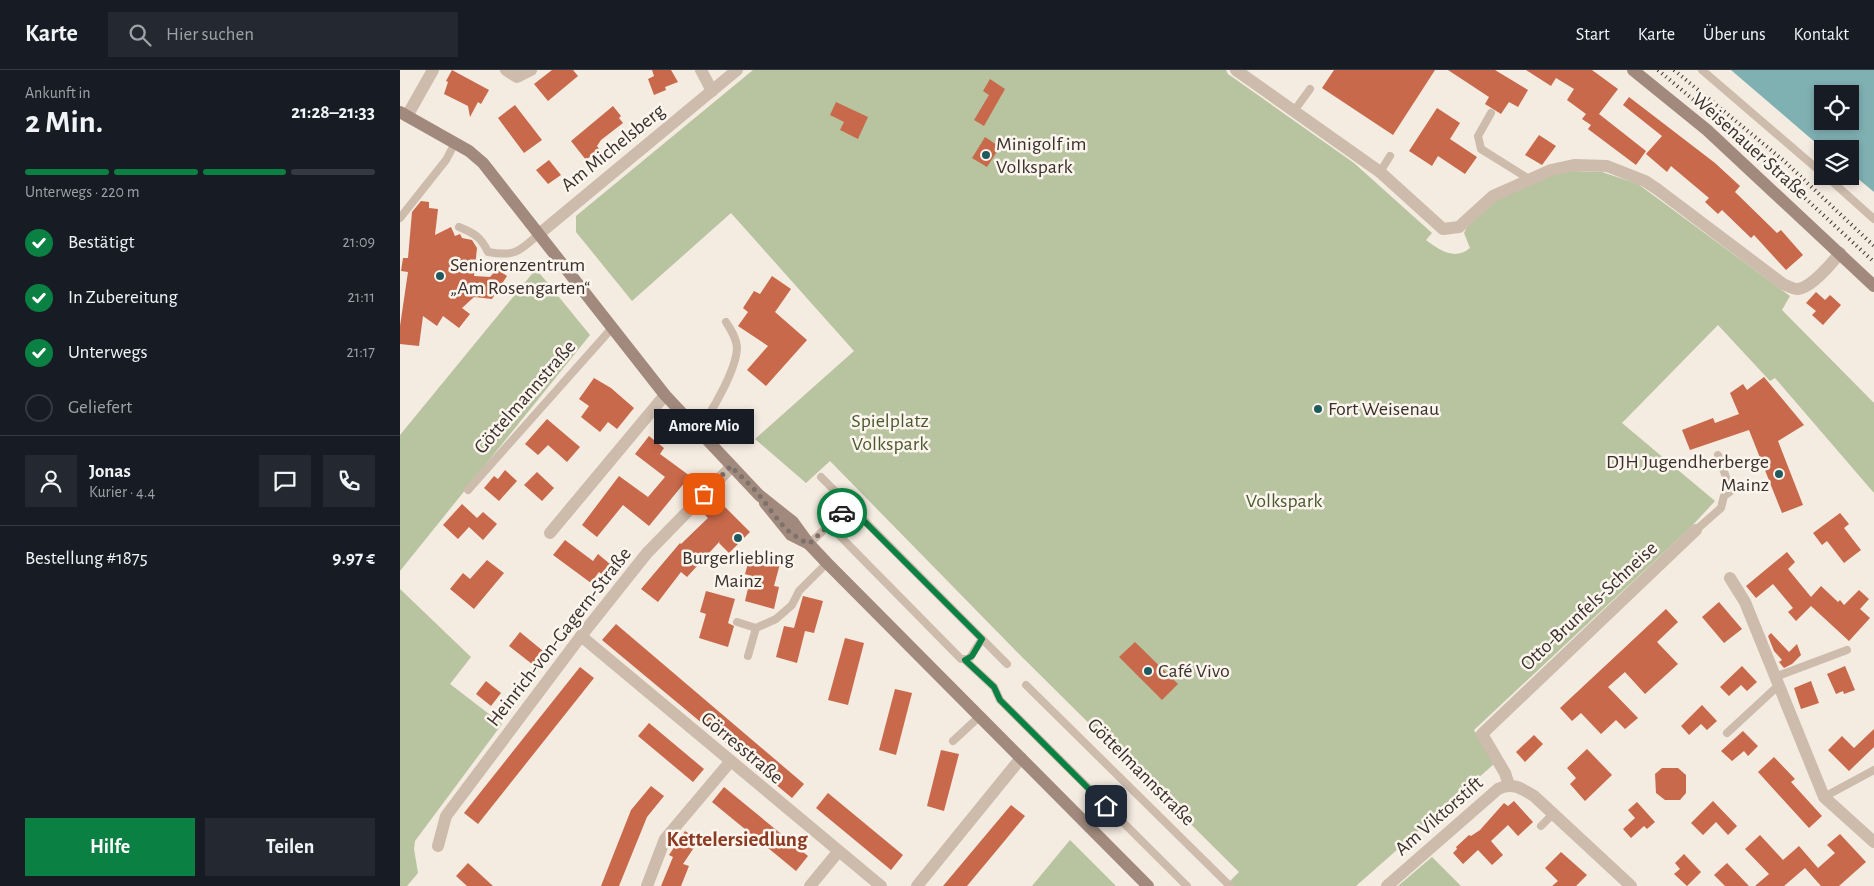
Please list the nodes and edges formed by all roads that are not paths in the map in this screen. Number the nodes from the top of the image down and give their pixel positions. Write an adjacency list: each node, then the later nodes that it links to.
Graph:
1 (433, 70): 13 (street)
2 (506, 70): 3 (street)
3 (531, 70)
4 (701, 70): 10 (street)
5 (737, 70): 10 (street, Am Michelsberg)
6 (1236, 70): 11 (street)
7 (1632, 70): 24 (street, Weisenauer Straße)
8 (1702, 70): 16 (lane)
9 (1310, 89): 11 (lane)
10 (712, 91): 23 (street, Am Michelsberg)
11 (1294, 111): 17 (street)
12 (1491, 113): 18 (lane)
13 (404, 114): 14 (street)
14 (455, 143): 20 (lane); 23 (street)
15 (1390, 156): 17 (lane)
16 (1814, 166)
17 (1380, 172): 18 (street)
18 (1529, 179): 24 (street)
19 (1836, 185): 21 (lane)
20 (400, 218)
21 (1874, 219)
22 (458, 228): 23 (lane)
23 (539, 234): 27 (street)
24 (1840, 253): 25 (street, Weisenauer Straße)
25 (1874, 286)
26 (726, 322): 29 (lane)
27 (612, 328): 28 (street); 33 (lane, Göttelmannstraße)
28 (665, 395): 29 (street); 37 (street)
29 (697, 431): 31 (street)
30 (1718, 455): 36 (lane, Otto-Brunfels-Schneise)
31 (731, 466): 38 (street); 43 (street, Heinrich-von-Gagern-Straße)
32 (821, 477): 34 (lane)
33 (468, 490)
34 (849, 506): 35 (lane); 44 (lane)
35 (829, 525): 38 (lane); 47 (lane)
36 (1696, 530): 57 (street, Otto-Brunfels-Schneise)
37 (550, 533)
38 (809, 544): 39 (street)
39 (827, 563): 42 (lane); 51 (street)
40 (1730, 578): 49 (street)
41 (738, 622): 42 (lane)
42 (756, 628): 46 (lane)
43 (582, 636): 55 (street, Görresstraße); 62 (street, Heinrich-von-Gagern-Straße)
44 (982, 639): 47 (lane); 48 (lane)
45 (1847, 650): 49 (lane)
46 (748, 656)
47 (965, 660): 69 (lane)
48 (1007, 664)
49 (1777, 681): 52 (lane); 58 (street)
50 (1026, 684): 70 (lane, Göttelmannstraße)
51 (980, 716): 53 (lane); 54 (street)
52 (1727, 732)
53 (952, 741)
54 (1021, 758): 67 (street); 68 (street)
55 (730, 762): 63 (street, Görresstraße); 64 (street)
56 (1874, 770): 58 (lane)
57 (1509, 785): 59 (street, Am Viktorstift); 71 (street, Am Viktorstift)
58 (1824, 797): 61 (street)
59 (1553, 814): 60 (lane); 72 (street, Am Viktorstift)
60 (1541, 826)
61 (1874, 842)
62 (438, 846)
63 (838, 852): 65 (street); 66 (street, Görresstraße)
64 (647, 886)
65 (810, 886)
66 (880, 886)
67 (917, 886)
68 (1148, 886)
69 (1187, 886)
70 (1230, 886)
71 (1387, 886)
72 (1631, 886)

